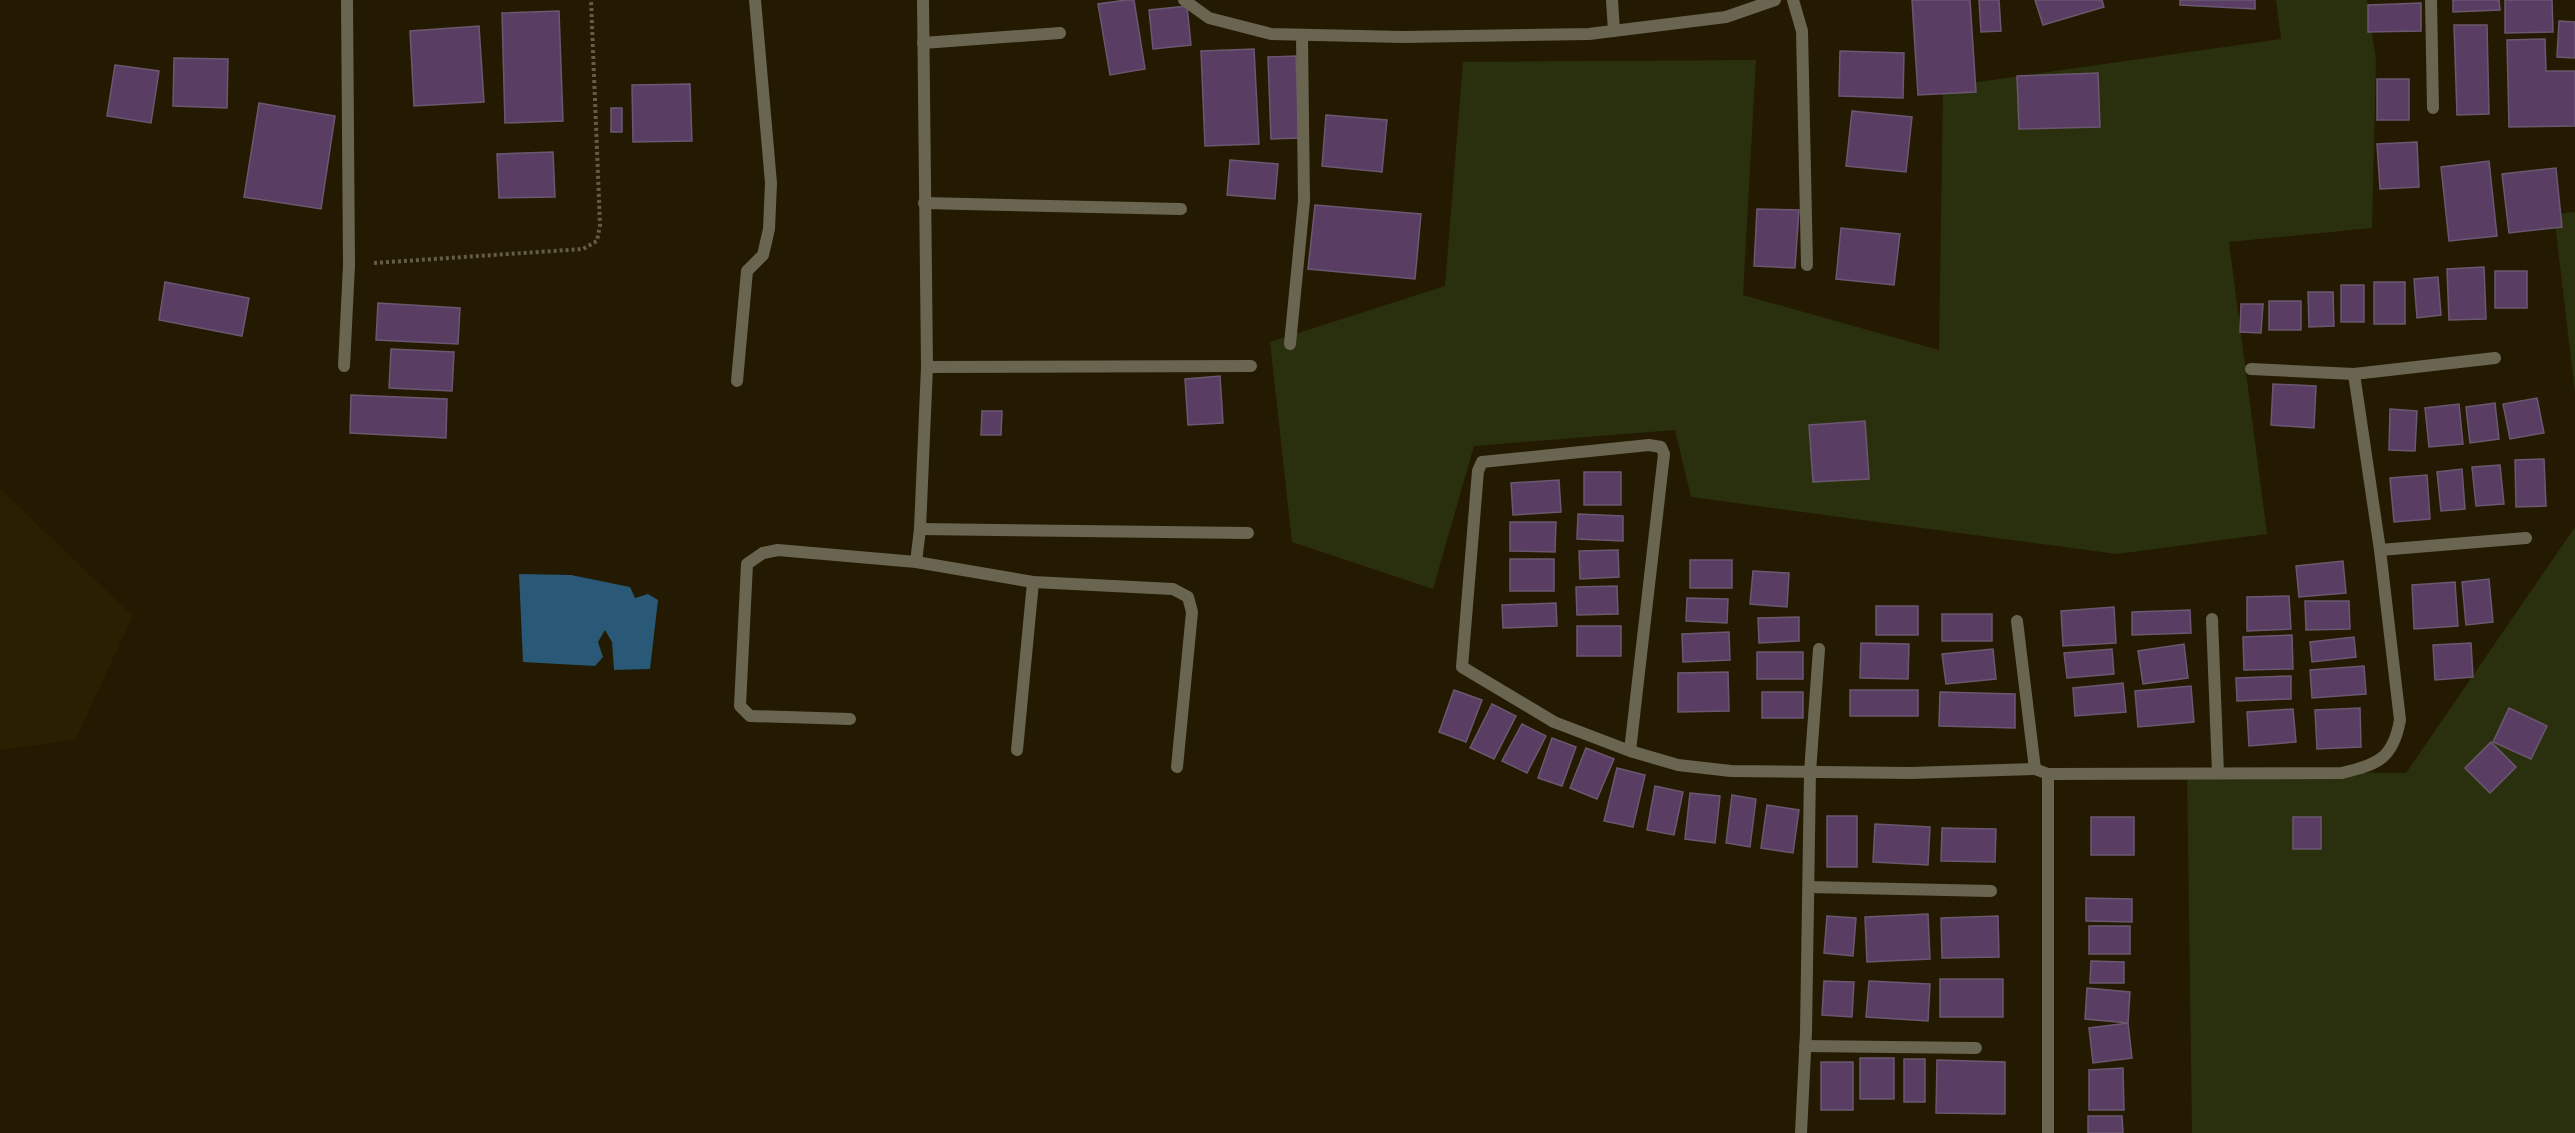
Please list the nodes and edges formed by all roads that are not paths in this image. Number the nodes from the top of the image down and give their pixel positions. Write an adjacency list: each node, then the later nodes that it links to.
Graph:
1 (347, 0): 19 (street)
2 (755, 0): 24 (street)
3 (923, 0): 12 (street)
4 (1184, 0): 11 (street)
5 (1611, 0): 9 (street)
6 (1774, 0): 9 (street)
7 (1792, 0): 16 (street)
8 (2430, 0): 13 (street)
9 (1614, 31): 11 (street)
10 (1060, 33): 12 (street)
11 (1302, 36): 17 (street)
12 (923, 43): 14 (street)
13 (2433, 108)
14 (924, 203): 15 (street); 21 (street)
15 (1181, 209)
16 (1807, 265)
17 (1290, 344)
18 (2494, 358): 23 (street)
19 (344, 366)
20 (1251, 366): 21 (street)
21 (927, 367): 25 (street)
22 (2251, 369): 23 (street)
23 (2354, 374): 28 (street)
24 (737, 381)
25 (920, 529): 26 (street); 29 (street)
26 (1248, 533)
27 (2526, 538): 28 (street)
28 (2380, 550): 40 (street)
29 (916, 562): 30 (street); 34 (street)
30 (1033, 582): 35 (street); 37 (street)
31 (2212, 619): 40 (street)
32 (2017, 621): 38 (street)
33 (1819, 649): 39 (street)
34 (850, 719)
35 (1017, 750)
36 (1630, 751): 36 (street); 39 (street)
37 (1177, 767)
38 (2035, 769): 39 (street); 41 (street)
39 (1810, 772): 42 (street)
40 (2218, 773): 41 (street)
41 (2048, 774): 47 (street)
42 (1809, 887): 43 (street); 44 (street)
43 (1991, 891)
44 (1805, 1046): 45 (street); 46 (street)
45 (1976, 1048)
46 (1801, 1133)
47 (2049, 1133)

